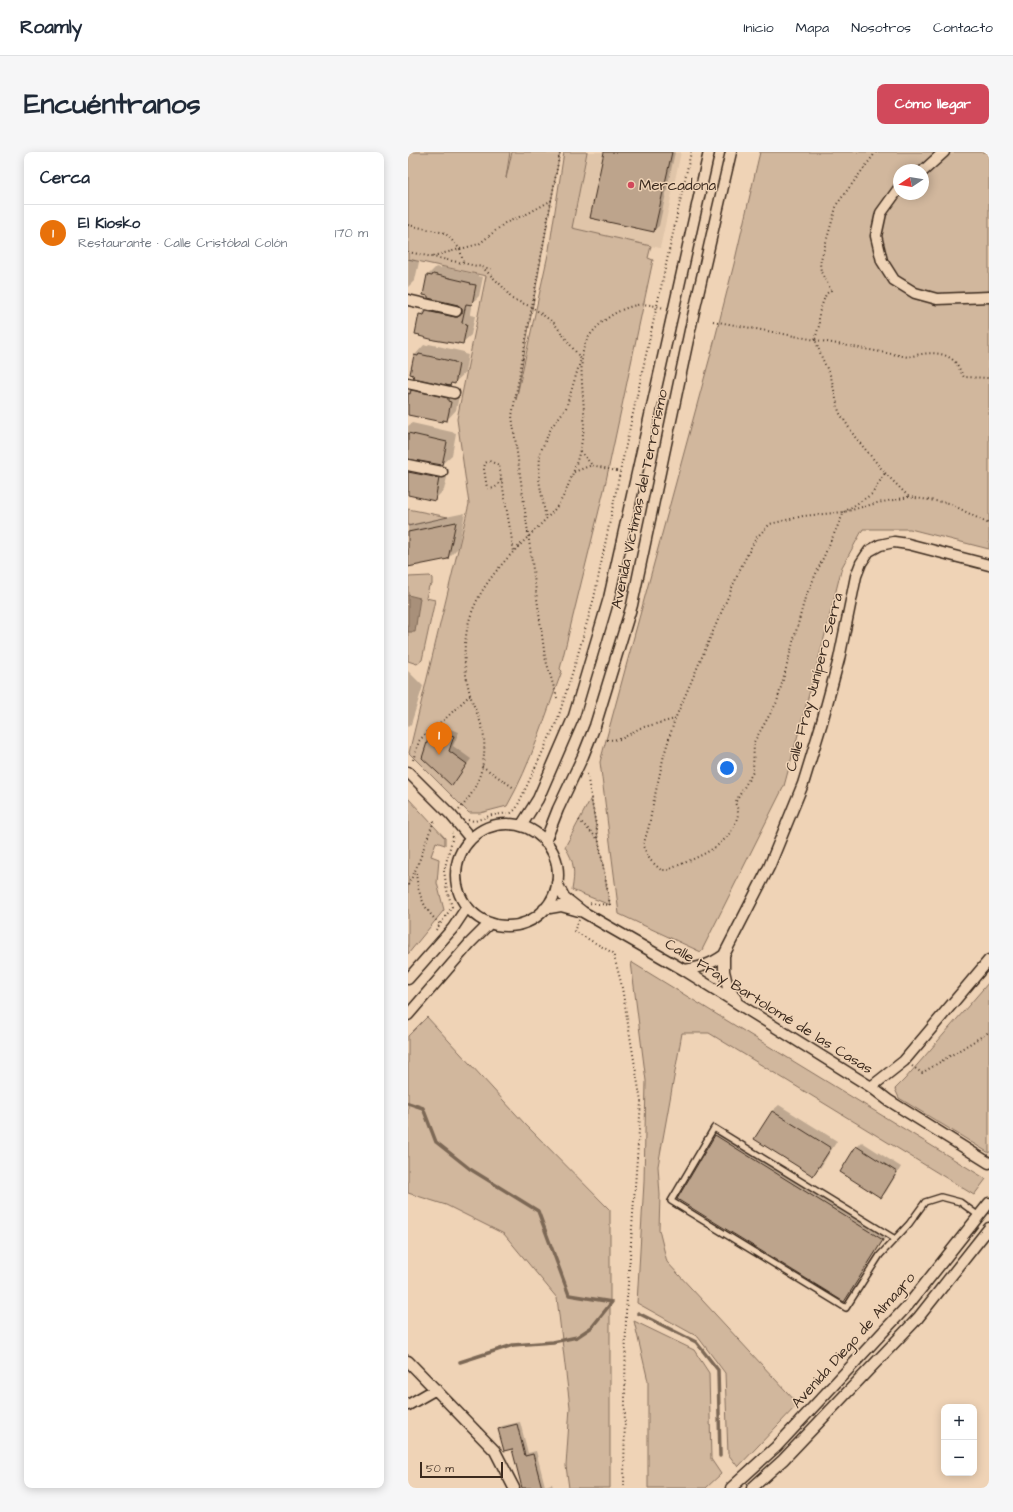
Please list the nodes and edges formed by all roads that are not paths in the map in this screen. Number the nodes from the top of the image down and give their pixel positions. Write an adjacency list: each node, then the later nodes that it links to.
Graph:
1 (709, 152): 15 (street, Avenida Víctimas del Terrorismo)
2 (731, 152): 17 (street, Avenida Víctimas del Terrorismo)
3 (944, 152): 4 (street)
4 (929, 166)
5 (893, 196): 6 (street)
6 (989, 297)
7 (408, 300): 8 (street)
8 (456, 311)
9 (408, 383): 10 (street)
10 (454, 393)
11 (408, 465): 12 (street)
12 (442, 472)
13 (989, 566): 23 (street, Calle Fray Junípero Serra)
14 (408, 772): 16 (street)
15 (521, 826): 16 (street); 17 (street)
16 (471, 839): 19 (street)
17 (545, 842): 18 (street)
18 (557, 883): 20 (street); 21 (street, Calle Fray Bartolomé de las Casas)
19 (467, 907): 22 (street); 26 (street)
20 (544, 909): 21 (street, Calle Fray Bartolomé de las Casas); 22 (street)
21 (583, 912): 25 (street, Calle Fray Bartolomé de las Casas)
22 (490, 923): 28 (street)
23 (724, 955): 25 (street); 27 (street, Calle Fray Junípero Serra)
24 (989, 960): 29 (street, Calle Fray Bartolomé de las Casas)
25 (684, 970): 27 (street, Calle Fray Bartolomé de las Casas)
26 (408, 979)
27 (740, 1004): 29 (street, Calle Fray Bartolomé de las Casas)
28 (408, 1014)
29 (871, 1087): 30 (street)
30 (989, 1163)
31 (989, 1203): 32 (street, Avenida Diego de Almagro)
32 (979, 1216): 34 (lane); 39 (street, Avenida Diego de Almagro)
33 (989, 1228): 40 (street, Avenida Diego de Almagro)
34 (895, 1239): 34 (lane)
35 (408, 1361): 36 (street)
36 (436, 1389): 37 (street); 38 (street)
37 (408, 1405)
38 (514, 1488)
39 (731, 1488)
40 (752, 1488)

